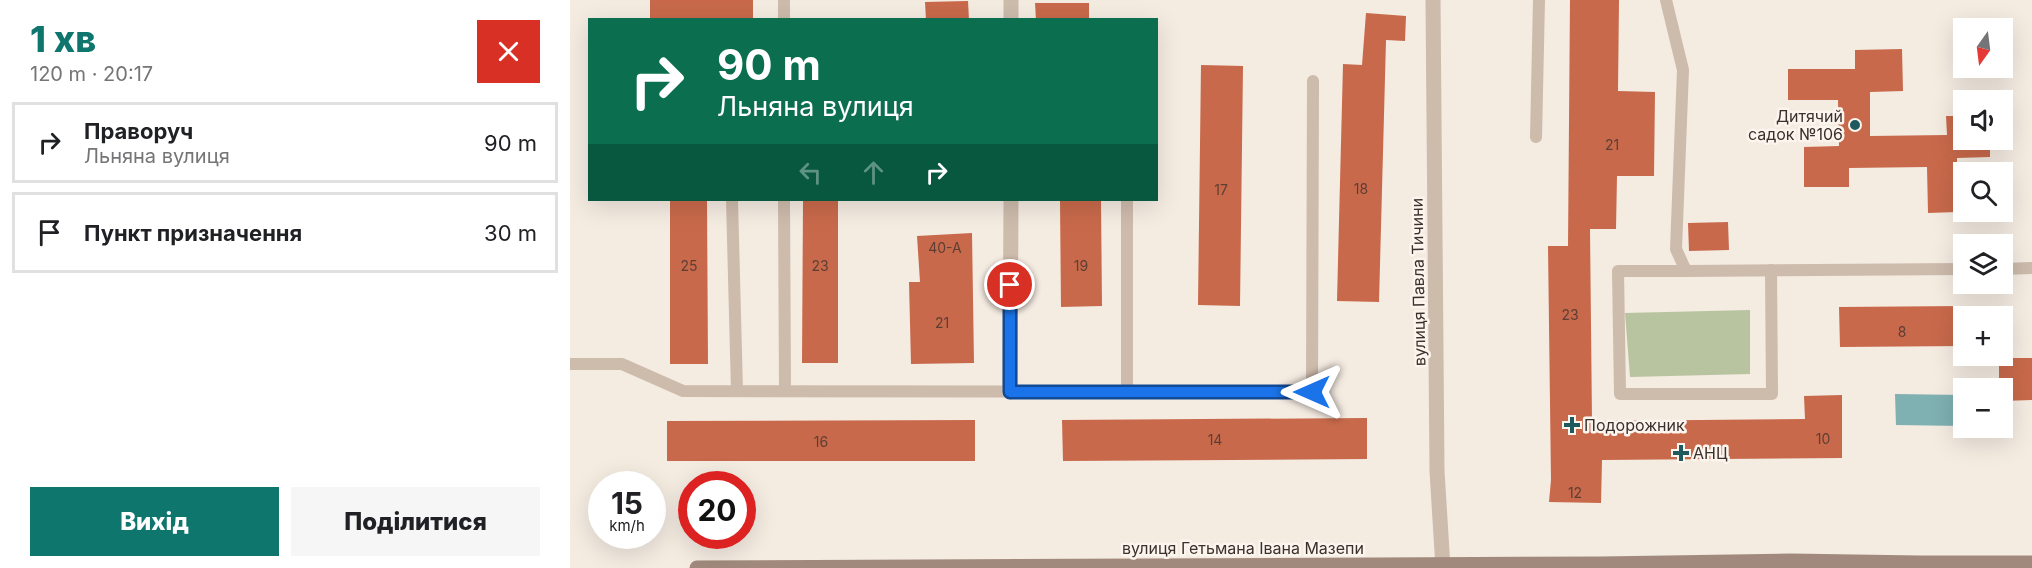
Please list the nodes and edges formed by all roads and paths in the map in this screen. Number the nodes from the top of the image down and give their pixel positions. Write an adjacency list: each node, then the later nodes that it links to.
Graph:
1 (784, 0): 6 (lane)
2 (1011, 0): 7 (street)
3 (1433, 0): 26 (street, вулиця Павла Тичини)
4 (1539, 0): 9 (lane)
5 (1666, 0): 18 (lane)
6 (784, 18)
7 (1011, 18)
8 (1313, 81): 23 (lane)
9 (1536, 137)
10 (732, 201): 20 (lane)
11 (784, 201): 21 (lane)
12 (1011, 201): 22 (street)
13 (1127, 201): 23 (lane)
14 (2032, 268): 16 (lane)
15 (1953, 269): 17 (lane)
16 (2013, 269)
17 (1771, 270): 18 (lane); 18 (lane)
18 (1686, 271)
19 (570, 364): 20 (lane)
20 (737, 391): 21 (lane)
21 (785, 391): 22 (lane)
22 (1010, 392): 23 (lane)
23 (1127, 392)
24 (2032, 562): 25 (main road, вулиця Гетьмана Івана Мазепи)
25 (1790, 564): 26 (main road, вулиця Гетьмана Івана Мазепи)
26 (1443, 566): 27 (main road, вулиця Гетьмана Івана Мазепи)
27 (1039, 567): 28 (main road, вулиця Гетьмана Івана Мазепи)
28 (697, 568)

